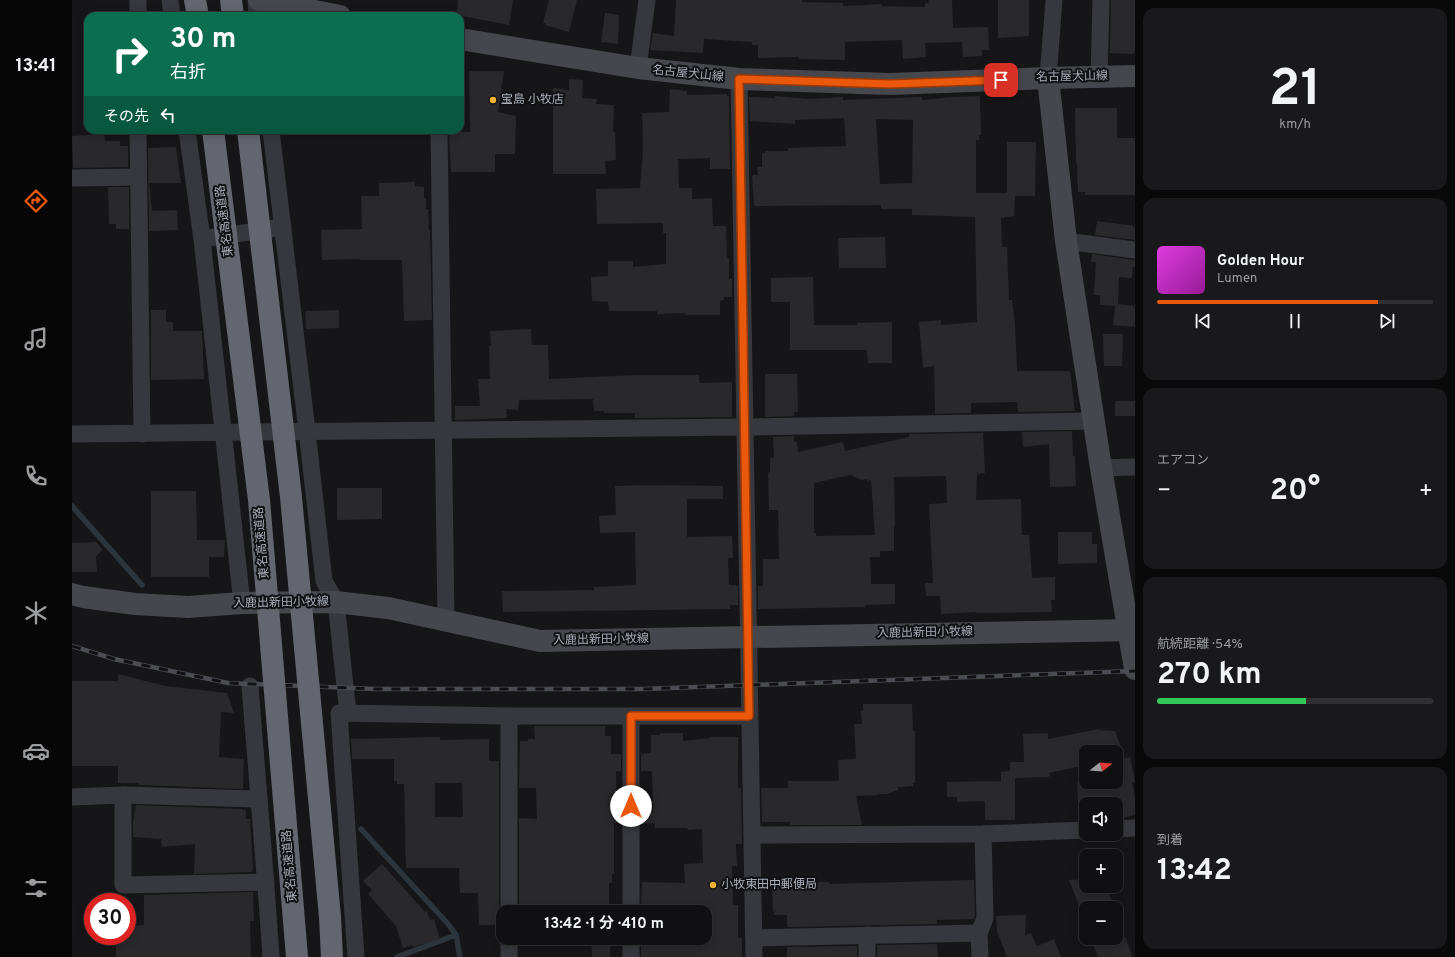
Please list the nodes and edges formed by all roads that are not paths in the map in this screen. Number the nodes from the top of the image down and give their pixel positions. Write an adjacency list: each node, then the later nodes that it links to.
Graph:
1 (138, 0): 10 (street)
2 (170, 0): 11 (street)
3 (195, 0): 12 (highway)
4 (230, 0): 13 (highway)
5 (256, 0): 14 (street)
6 (259, 0): 15 (main road)
7 (647, 0): 17 (street)
8 (1054, 0): 20 (street)
9 (1101, 0): 19 (street)
10 (138, 12)
11 (172, 12)
12 (197, 12)
13 (232, 12)
14 (257, 12)
15 (320, 12)
16 (464, 40): 17 (main road, 名古屋犬山線)
17 (638, 68): 21 (main road, 名古屋犬山線)
18 (1135, 76): 19 (main road, 名古屋犬山線)
19 (1099, 77): 20 (main road, 名古屋犬山線)
20 (1048, 78): 21 (main road, 名古屋犬山線); 32 (main road)
21 (739, 79): 35 (street)
22 (138, 134): 28 (street)
23 (188, 134): 31 (street)
24 (213, 134): 72 (highway, 東名高速道路, bridge)
25 (248, 134): 73 (highway, bridge)
26 (271, 134): 30 (street)
27 (440, 134): 36 (street)
28 (138, 176): 29 (street); 40 (street)
29 (72, 178)
30 (283, 227): 31 (street); 38 (street)
31 (202, 239): 37 (street)
32 (1066, 240): 33 (street); 34 (main road)
33 (1135, 250)
34 (1094, 421): 35 (street); 42 (main road)
35 (745, 427): 36 (street); 48 (street)
36 (444, 430): 38 (street); 46 (street)
37 (224, 431): 38 (street); 40 (street); 45 (street)
38 (307, 431): 44 (street)
39 (72, 434): 40 (street)
40 (142, 434)
41 (1135, 467): 42 (street)
42 (1101, 468): 47 (main road)
43 (72, 594): 45 (main road, 入鹿出新田小牧線)
44 (336, 602): 45 (main road, 入鹿出新田小牧線); 46 (main road, 入鹿出新田小牧線); 51 (street)
45 (242, 603)
46 (446, 620): 48 (main road, 入鹿出新田小牧線)
47 (1131, 630): 48 (main road, 入鹿出新田小牧線); 49 (main road)
48 (748, 636): 54 (street)
49 (1135, 669)
50 (250, 686): 57 (street)
51 (348, 714): 52 (street); 74 (street)
52 (509, 716): 53 (street); 64 (street)
53 (631, 716): 54 (street); 65 (street)
54 (749, 716): 62 (street)
55 (122, 795): 56 (street); 57 (street); 63 (street)
56 (72, 797)
57 (258, 799): 63 (street)
58 (1135, 828): 59 (street)
59 (1123, 829)
60 (1079, 830): 61 (street)
61 (983, 834): 62 (street); 66 (street)
62 (752, 835): 68 (street)
63 (266, 882): 71 (street)
64 (509, 905)
65 (631, 905)
66 (979, 933): 67 (street); 79 (street)
67 (867, 935): 68 (street); 78 (street)
68 (754, 938): 77 (street)
69 (509, 945): 75 (street)
70 (631, 945): 76 (street)
71 (271, 957)
72 (297, 957)
73 (332, 957)
74 (356, 957)
75 (509, 957)
76 (631, 957)
77 (754, 957)
78 (867, 957)
79 (980, 957)

